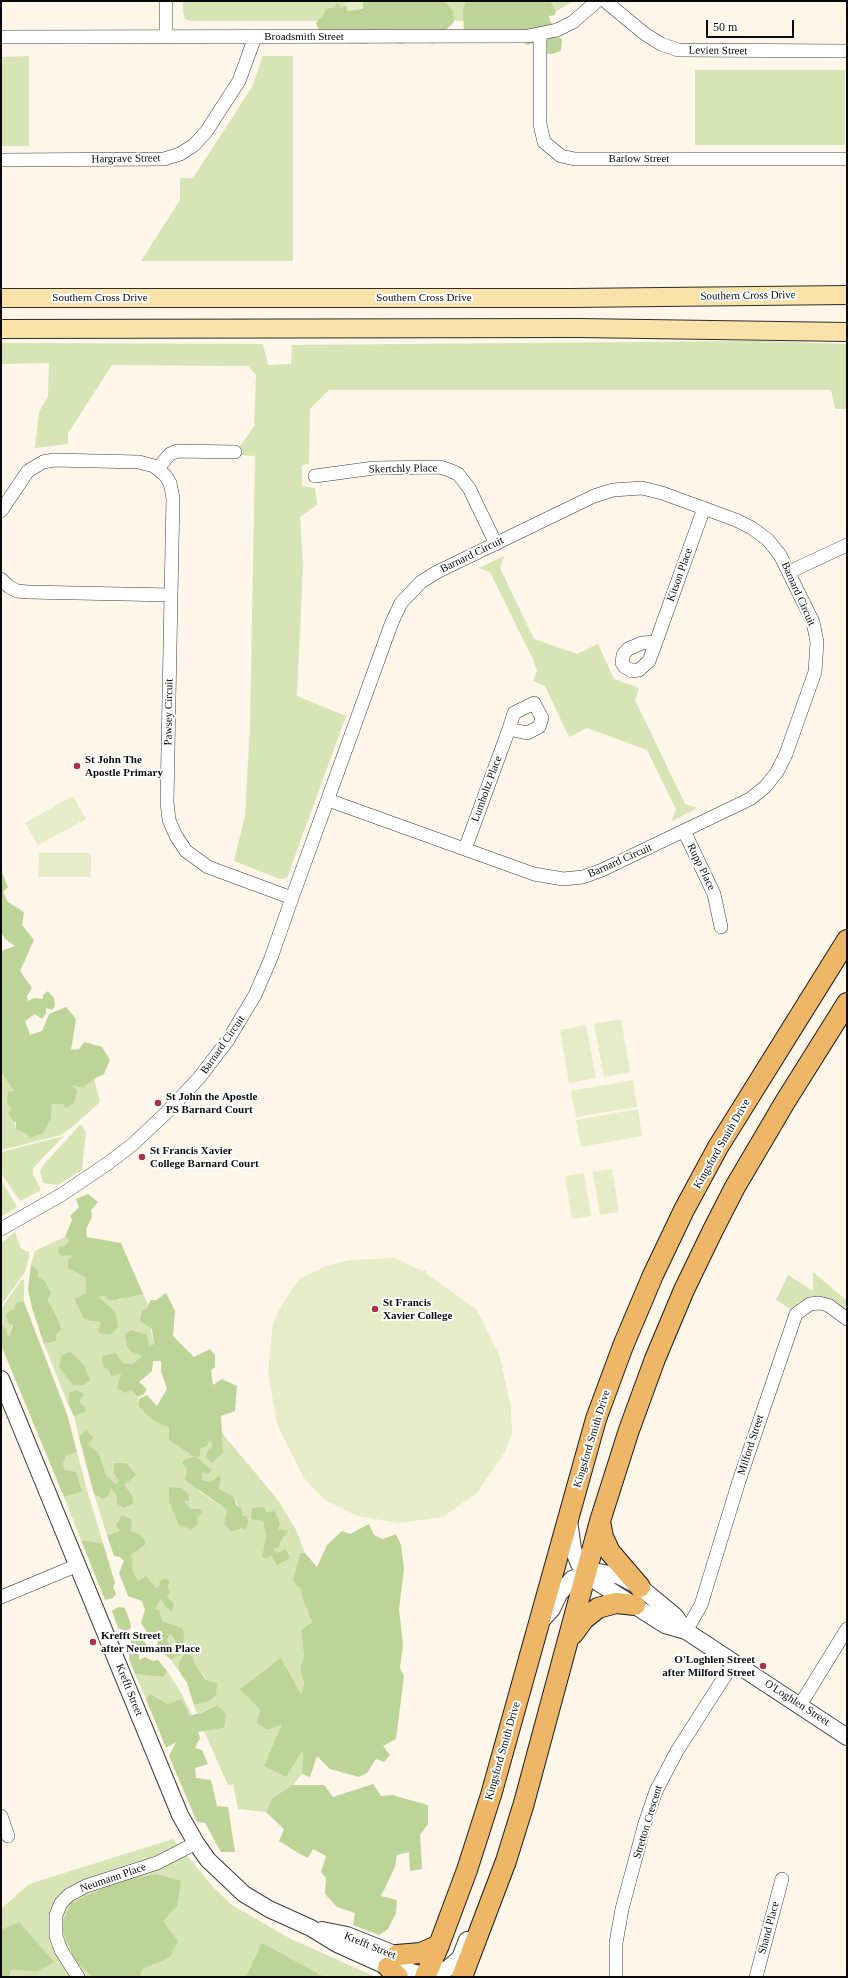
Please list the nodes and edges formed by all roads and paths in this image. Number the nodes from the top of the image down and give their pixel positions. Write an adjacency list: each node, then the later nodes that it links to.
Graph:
1 (166, 1): 6 (street)
2 (597, 1): 4 (street, Broadsmith Street)
3 (605, 1): 8 (street, Levien Street)
4 (540, 35): 7 (street, Broadsmith Street); 9 (street, Barlow Street)
5 (1, 37): 6 (street, Broadsmith Street)
6 (166, 37): 7 (street, Broadsmith Street)
7 (255, 37): 10 (street, Hargrave Street)
8 (847, 52)
9 (847, 159)
10 (1, 160)
11 (847, 295): 12 (main road, Southern Cross Drive)
12 (1, 298)
13 (1, 329): 14 (main road)
14 (847, 332)
15 (235, 452): 16 (street)
16 (158, 468): 19 (street); 24 (street, Pawsey Circuit)
17 (315, 476): 20 (street, Skertchly Place)
18 (704, 508): 20 (street, Barnard Circuit); 22 (street, Barnard Circuit); 25 (street, Kitson Place)
19 (1, 511)
20 (496, 544): 27 (street, Barnard Circuit)
21 (847, 545): 22 (street)
22 (790, 572): 28 (street, Barnard Circuit)
23 (1, 579): 24 (street)
24 (171, 595): 30 (street, Pawsey Circuit)
25 (656, 642)
26 (509, 729): 29 (street, Lumholtz Place)
27 (328, 800): 29 (street, Barnard Circuit); 30 (street, Barnard Circuit)
28 (684, 831): 29 (street, Barnard Circuit); 31 (street, Rupp Place)
29 (465, 849)
30 (292, 898): 34 (street, Barnard Circuit)
31 (721, 927)
32 (847, 940): 37 (main road, Kingsford Smith Drive)
33 (847, 1003): 38 (main road)
34 (6, 1226)
35 (847, 1319): 45 (street, Milford Street)
36 (1, 1379): 39 (street, Krefft Street)
37 (568, 1516): 40 (street); 43 (main road, Kingsford Smith Drive)
38 (600, 1521): 40 (main road); 41 (main road)
39 (78, 1565): 42 (street); 52 (street, Krefft Street)
40 (587, 1573): 41 (street, O'Loghlen Street); 43 (street, O'Loghlen Street); 46 (main road)
41 (637, 1596): 45 (street, O'Loghlen Street); 46 (main road)
42 (1, 1597)
43 (539, 1625): 55 (main road, Kingsford Smith Drive)
44 (847, 1629): 48 (street)
45 (686, 1631): 47 (street, O'Loghlen Street)
46 (570, 1639): 54 (main road)
47 (734, 1662): 48 (street, O'Loghlen Street); 60 (street, Stretton Crescent)
48 (800, 1705): 49 (street, O'Loghlen Street)
49 (847, 1737)
50 (1, 1816): 51 (street)
51 (8, 1836)
52 (196, 1843): 56 (street, Krefft Street); 58 (street, Neumann Place)
53 (782, 1880): 61 (street, Shand Place)
54 (486, 1915): 57 (street); 59 (main road)
55 (439, 1945): 56 (main road); 57 (main road, Kingsford Smith Drive)
56 (394, 1966): 57 (street, Krefft Street)
57 (425, 1976)
58 (78, 1977)
59 (462, 1977)
60 (616, 1977)
61 (756, 1977)

